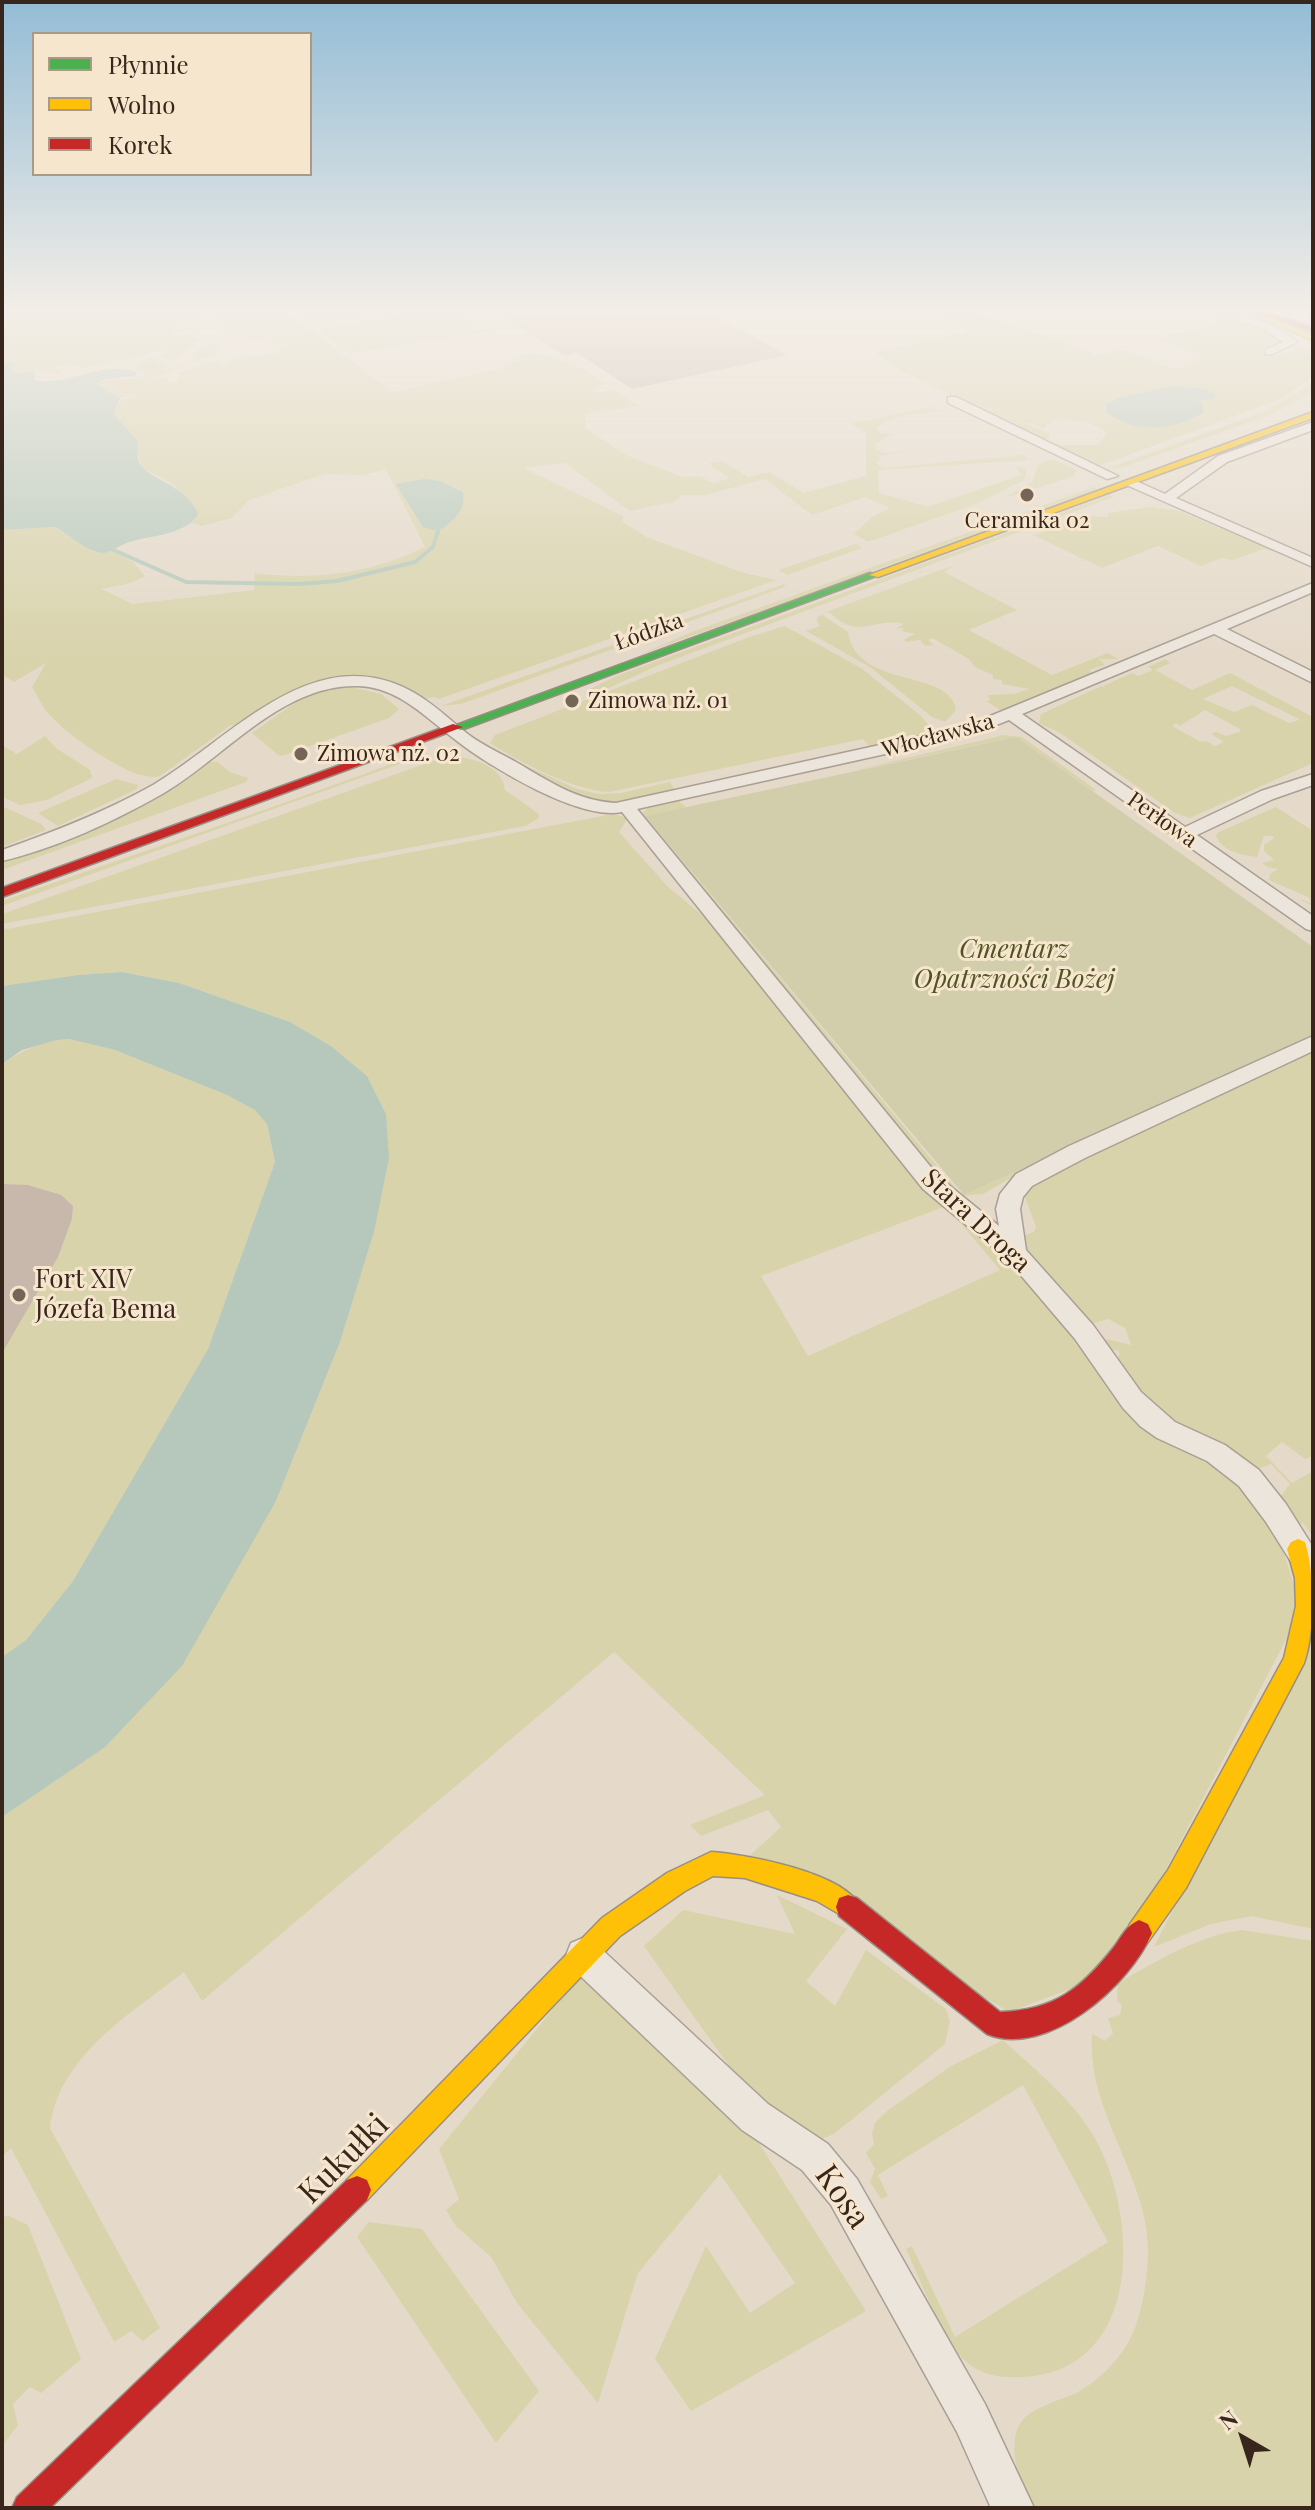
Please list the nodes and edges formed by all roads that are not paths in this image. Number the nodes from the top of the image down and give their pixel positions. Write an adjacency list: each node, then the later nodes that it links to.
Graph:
1 (1007, 426): 5 (street)
2 (1253, 426): 5 (main road, Łódzka)
3 (1280, 426): 5 (main road, Łódzka)
4 (1313, 426): 6 (street)
5 (1120, 480): 6 (street); 12 (main road, Łódzka)
6 (1164, 499): 7 (street)
7 (1313, 563)
8 (1313, 587): 9 (street, Włocławska)
9 (1214, 628): 10 (street); 11 (street, Włocławska)
10 (1313, 678)
11 (1011, 714): 14 (street, Włocławska); 15 (street, Perłowa)
12 (445, 724): 14 (street, Włocławska); 16 (street); 17 (main road, Łódzka); 18 (main road, Łódzka)
13 (1313, 779): 15 (street)
14 (626, 806): 21 (street, Stara Droga)
15 (1183, 835): 19 (street, Perłowa)
16 (2, 856)
17 (2, 876)
18 (2, 893)
19 (1313, 925)
20 (1313, 1043): 21 (street)
21 (1015, 1253): 22 (street, Stara Droga)
22 (1305, 1560): 23 (main road, Kukułki)
23 (583, 1955): 24 (main road, Kukułki); 25 (street, Kosa)
24 (28, 2508)
25 (1013, 2508)

